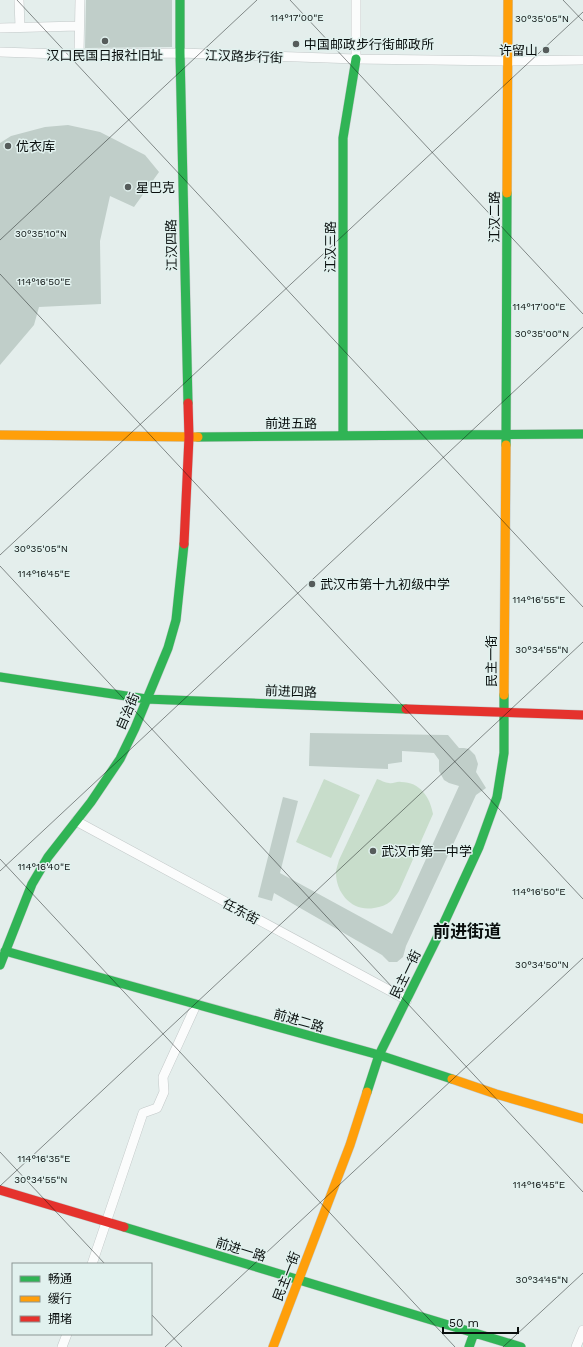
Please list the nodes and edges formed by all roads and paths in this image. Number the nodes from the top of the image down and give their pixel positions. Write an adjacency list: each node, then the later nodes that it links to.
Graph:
1 (19, 0): 8 (street)
2 (80, 0): 6 (street)
3 (180, 0): 11 (street, 江汉四路)
4 (356, 0): 12 (street)
5 (508, 0): 14 (street, 江汉二路)
6 (79, 26): 8 (street); 10 (street)
7 (0, 28): 8 (street)
8 (20, 28)
9 (0, 52): 10 (street, 江汉路步行街)
10 (78, 54): 11 (street, 江汉路步行街)
11 (180, 54): 12 (street, 江汉路步行街); 19 (street, 江汉四路)
12 (356, 59): 14 (street, 江汉路步行街); 18 (street, 江汉三路)
13 (583, 60): 14 (street, 江汉路步行街)
14 (508, 62): 17 (street, 江汉二路)
15 (583, 434): 17 (street, 前进五路)
16 (0, 435): 19 (street, 前进五路)
17 (505, 435): 18 (street, 前进五路); 22 (street, 民主一街)
18 (343, 436): 19 (street, 前进五路)
19 (189, 437): 21 (street, 自治街)
20 (0, 677): 21 (street, 前进四路)
21 (146, 699): 22 (street, 前进四路); 24 (street, 自治街)
22 (504, 712): 23 (street, 前进四路); 27 (street, 民主一街)
23 (583, 715)
24 (76, 821): 25 (street, 自治街); 27 (street, 任东街)
25 (5, 952): 26 (street, 自治街); 28 (street, 前进二路)
26 (0, 965)
27 (407, 1000): 29 (street, 民主一街)
28 (196, 1004): 29 (street, 前进二路); 32 (street)
29 (379, 1055): 30 (street, 前进二路); 34 (street, 民主一街)
30 (583, 1119)
31 (0, 1190): 32 (street, 前进一路)
32 (107, 1222): 33 (street); 34 (street, 前进一路)
33 (92, 1263)
34 (299, 1280): 36 (street, 前进一路); 39 (street, 民主一街)
35 (583, 1330): 42 (street)
36 (474, 1333): 40 (street); 41 (street, 前进一路)
37 (67, 1335): 38 (street)
38 (62, 1347)
39 (273, 1347)
40 (469, 1347)
41 (521, 1347)
42 (576, 1347)

